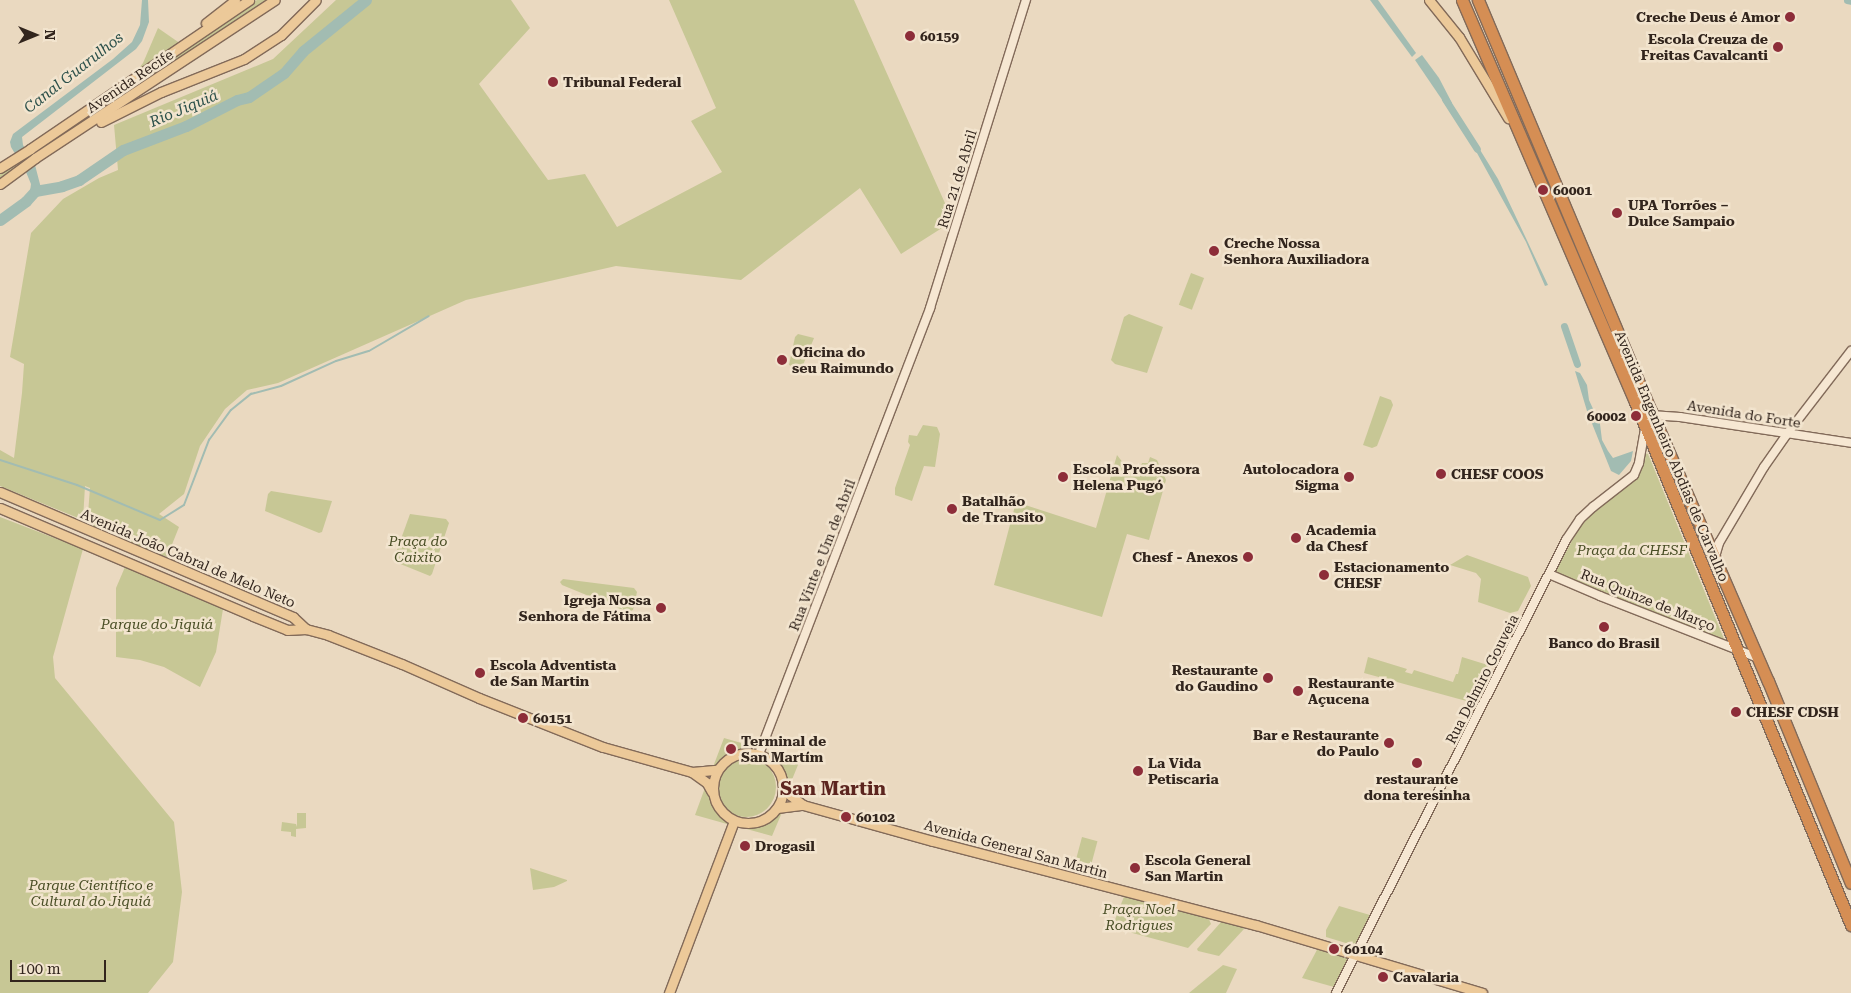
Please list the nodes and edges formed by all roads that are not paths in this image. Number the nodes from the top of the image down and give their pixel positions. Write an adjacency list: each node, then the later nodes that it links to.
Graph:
1 (235, 0): 9 (main road)
2 (249, 0): 9 (main road, Avenida Recife)
3 (275, 0): 10 (main road, Avenida Recife)
4 (316, 0): 10 (main road)
5 (1026, 0): 15 (street, Rua 21 de Abril)
6 (1429, 0): 11 (main road)
7 (1462, 0): 11 (highway, Avenida Engenheiro Abdias de Carvalho)
8 (1478, 0): 16 (highway, Avenida Engenheiro Abdias de Carvalho)
9 (190, 39): 12 (main road, Avenida Recife)
10 (85, 127): 13 (main road, Avenida Recife)
11 (1521, 139): 17 (highway, Avenida Engenheiro Abdias de Carvalho)
12 (0, 168)
13 (0, 184)
14 (1851, 351): 18 (street)
15 (909, 364): 28 (street, Rua Vinte e Um de Abril)
16 (1652, 413): 17 (street); 18 (street, Avenida do Forte); 22 (highway, Avenida Engenheiro Abdias de Carvalho)
17 (1645, 430): 23 (street, Rua Delmiro Gouveia); 26 (highway, Avenida Engenheiro Abdias de Carvalho)
18 (1787, 434): 19 (street, Avenida do Forte); 22 (street)
19 (1851, 443)
20 (0, 492): 24 (main road, Avenida João Cabral de Melo Neto)
21 (0, 508): 24 (main road, Avenida João Cabral de Melo Neto)
22 (1715, 557): 25 (highway, Avenida Engenheiro Abdias de Carvalho)
23 (1549, 574): 26 (street, Rua Quinze de Março); 38 (street, Rua Delmiro Gouveia)
24 (306, 629): 30 (main road)
25 (1751, 642): 26 (street); 27 (highway, Avenida Engenheiro Abdias de Carvalho)
26 (1737, 649): 27 (street, Rua Quinze de Março); 37 (highway, Avenida Engenheiro Abdias de Carvalho)
27 (1758, 658): 36 (highway, Avenida Engenheiro Abdias de Carvalho)
28 (759, 754): 29 (main road); 31 (main road)
29 (717, 770): 30 (main road); 32 (main road)
30 (692, 772): 32 (main road)
31 (782, 783): 33 (main road, Avenida General San Martin); 34 (main road)
32 (712, 792): 35 (main road)
33 (803, 805): 34 (main road, Avenida General San Martin); 38 (main road, Avenida General San Martin)
34 (777, 808): 35 (main road)
35 (734, 821): 39 (main road)
36 (1851, 883)
37 (1851, 925)
38 (1356, 954): 40 (street, Rua Delmiro Gouveia); 41 (main road, Avenida General San Martin)
39 (668, 993)
40 (1336, 993)
41 (1482, 993)

